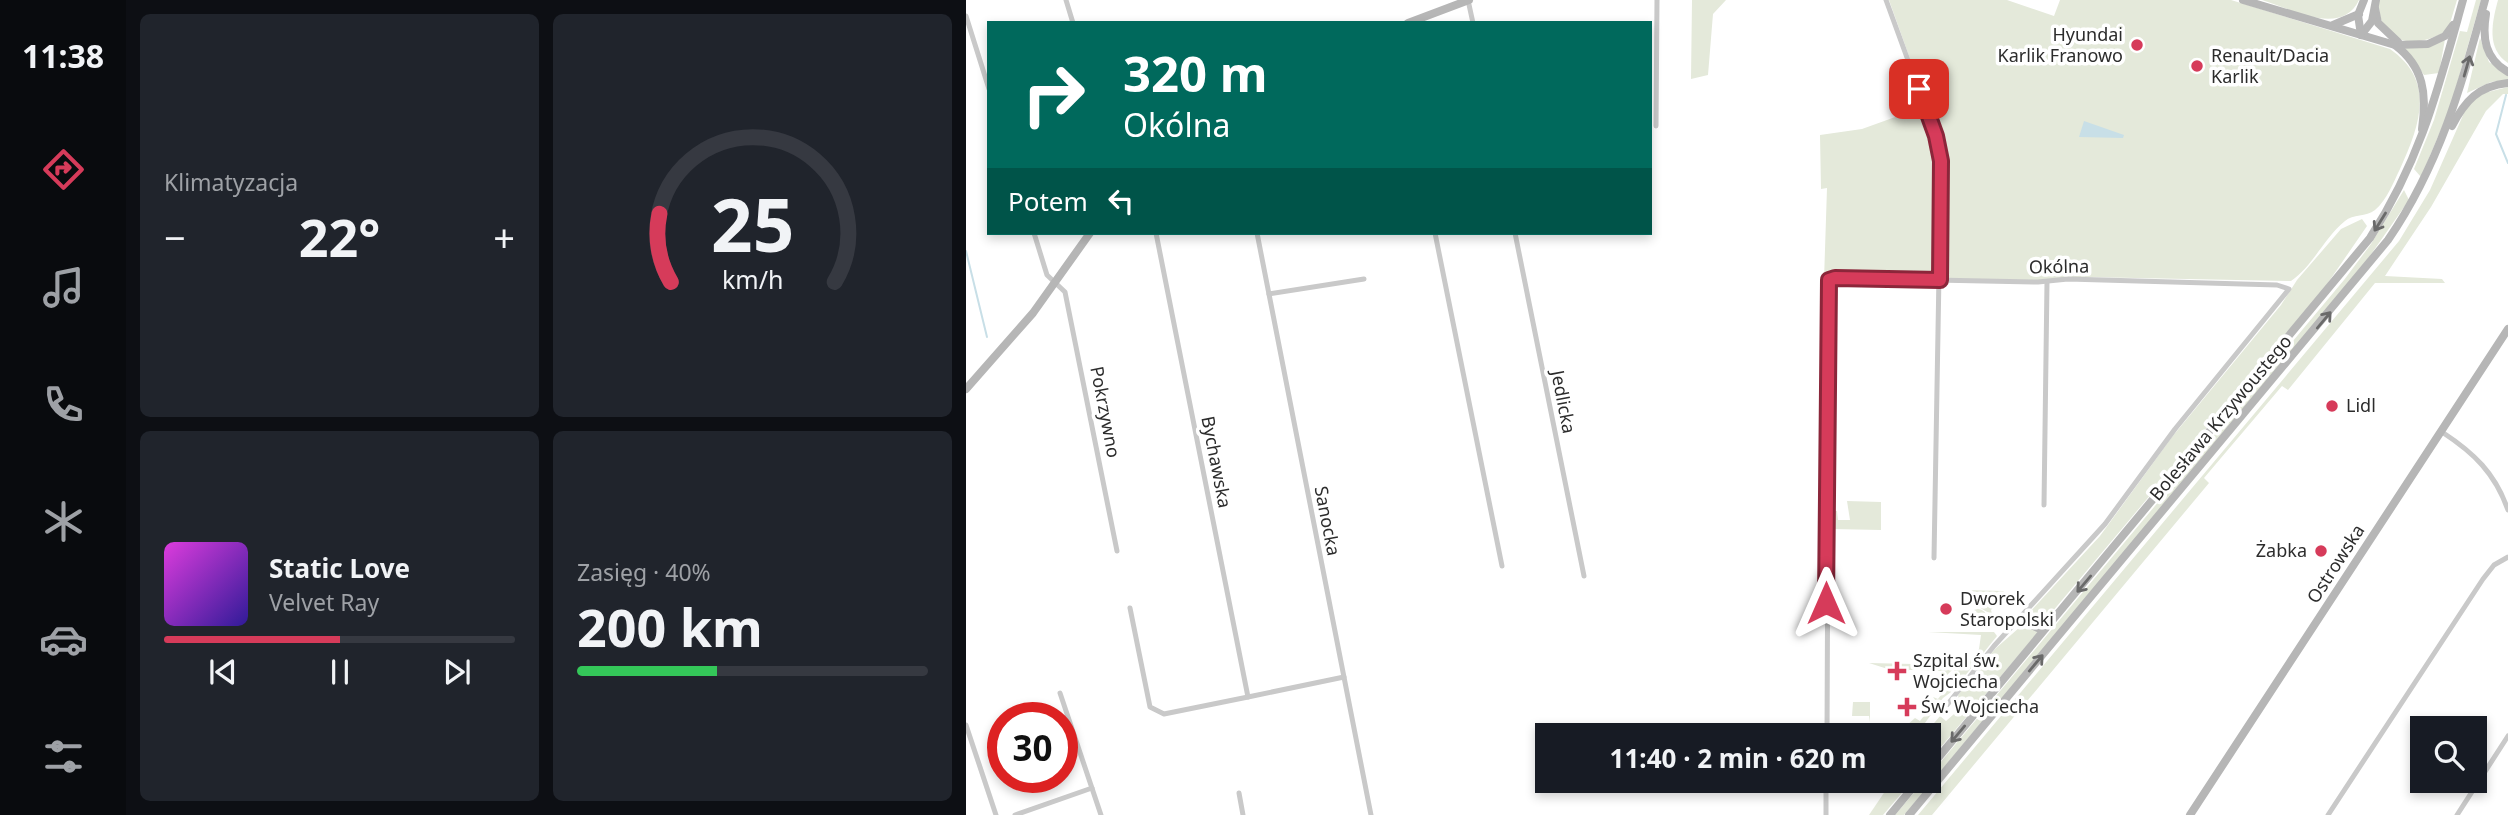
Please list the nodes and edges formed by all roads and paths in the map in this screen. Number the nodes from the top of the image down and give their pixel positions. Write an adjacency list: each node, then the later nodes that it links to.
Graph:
1 (1066, 0): 14 (street)
2 (1468, 0): 13 (main road); 15 (street)
3 (1657, 0): 22 (street)
4 (1886, 0): 32 (street)
5 (2243, 0): 16 (main road)
6 (2364, 0): 11 (main road)
7 (2463, 0): 10 (main road, Bolesława Krzywoustego)
8 (2486, 0): 19 (main road); 24 (main road, Bolesława Krzywoustego, one-way to 8)
9 (2376, 4): 17 (main road); 18 (main road)
10 (2460, 10): 18 (main road); 23 (main road, Bolesława Krzywoustego)
11 (2358, 13): 16 (main road); 17 (main road)
12 (966, 16): 20 (street)
13 (1426, 20)
14 (1072, 21)
15 (1473, 21)
16 (2327, 25): 17 (main road)
17 (2361, 35): 18 (main road)
18 (2399, 45): 23 (main road)
19 (2508, 72)
20 (987, 83)
21 (2508, 83): 24 (main road)
22 (1656, 126)
23 (2418, 149): 49 (main road, Bolesława Krzywoustego, one-way to 49)
24 (2438, 149): 69 (main road, Bolesława Krzywoustego, one-way to 24)
25 (1035, 235): 34 (street, Pokrzywno)
26 (1089, 235): 34 (main road)
27 (1156, 235): 52 (street, Bychawska)
28 (1257, 235): 36 (street, Sanocka)
29 (1435, 235): 45 (street)
30 (1514, 235): 46 (street, Jedlicka)
31 (1364, 279): 36 (street)
32 (1940, 280): 33 (street, Okólna); 44 (street); 54 (street, Okólna)
33 (2048, 282): 35 (street, Okólna); 40 (street)
34 (1056, 283): 38 (main road); 42 (street, Pokrzywno)
35 (2289, 289): 48 (street, Bolesława Krzywoustego)
36 (1269, 294): 50 (street, Sanocka)
37 (2508, 329): 39 (main road, Ostrowska)
38 (966, 390)
39 (2442, 432): 41 (street); 70 (main road, Ostrowska)
40 (2044, 505)
41 (2508, 510)
42 (1117, 551)
43 (2508, 557): 71 (street)
44 (1934, 558)
45 (1502, 566)
46 (1584, 576)
47 (1130, 608): 52 (street)
48 (2020, 620): 49 (main road); 53 (street, Bolesława Krzywoustego)
49 (2049, 625): 57 (main road, Bolesława Krzywoustego, one-way to 57)
50 (1344, 677): 52 (street); 66 (street, Sanocka)
51 (1060, 693): 58 (street)
52 (1248, 697)
53 (1947, 705)
54 (1827, 723)
55 (966, 724): 62 (street)
56 (2508, 736): 72 (street)
57 (1941, 754)
58 (1092, 788): 63 (street); 64 (street)
59 (1239, 793): 65 (street)
60 (1826, 793): 67 (street)
61 (1908, 793): 68 (main road)
62 (996, 815)
63 (1015, 815)
64 (1101, 815)
65 (1243, 815)
66 (1371, 815)
67 (1826, 815)
68 (1890, 815)
69 (1909, 815)
70 (2190, 815)
71 (2328, 815)
72 (2457, 815)

